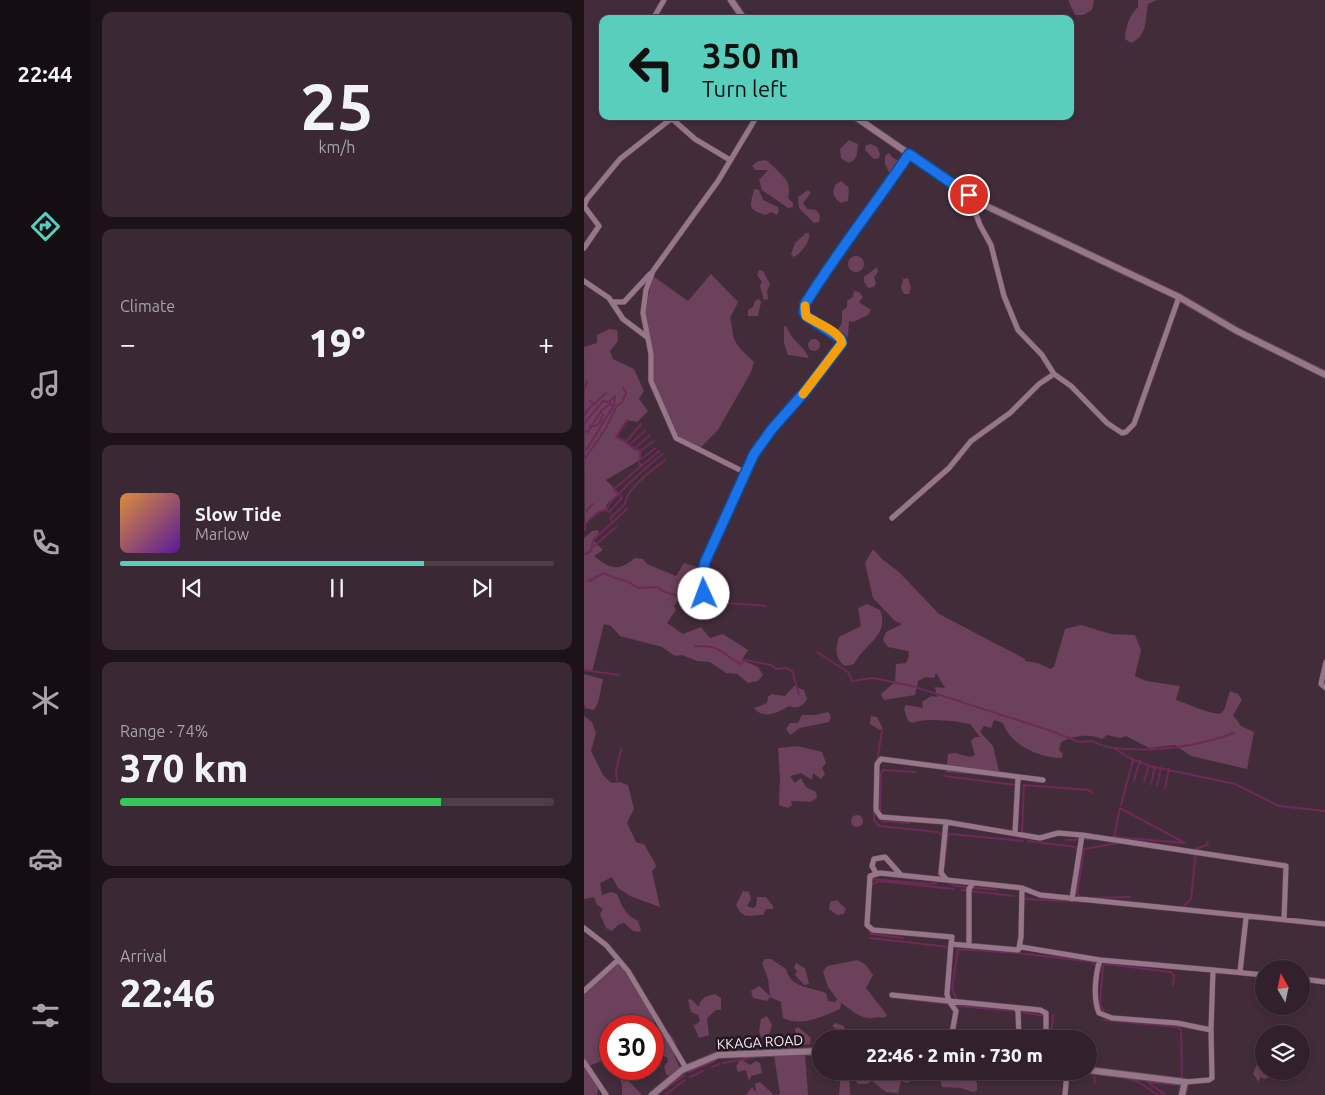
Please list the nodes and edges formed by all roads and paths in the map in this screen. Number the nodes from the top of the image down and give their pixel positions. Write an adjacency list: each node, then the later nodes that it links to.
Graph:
1 (664, 0): 3 (street)
2 (731, 0): 4 (street)
3 (655, 15)
4 (741, 15)
5 (667, 120): 12 (street)
6 (674, 120): 10 (street)
7 (755, 120): 10 (street)
8 (860, 120): 9 (street)
9 (909, 154): 11 (street); 22 (street)
10 (730, 160): 15 (street)
11 (969, 195): 17 (street); 20 (street)
12 (584, 206)
13 (584, 206): 14 (street)
14 (584, 248)
15 (652, 273): 18 (street); 19 (street)
16 (584, 281): 18 (street)
17 (1178, 297): 20 (street); 21 (street)
18 (613, 302): 19 (street)
19 (647, 338): 22 (street)
20 (1054, 374): 23 (street)
21 (1325, 375)
22 (744, 472): 24 (street)
23 (892, 518)
24 (706, 602)
25 (1325, 662): 26 (street)
26 (1325, 688)
27 (1018, 778): 28 (street); 29 (street); 30 (street)
28 (1042, 780)
29 (946, 822): 30 (street); 32 (street)
30 (1015, 834): 31 (street)
31 (1082, 835): 39 (street); 41 (street)
32 (941, 872): 35 (street); 36 (street)
33 (876, 873): 34 (street); 34 (street); 44 (street)
34 (902, 875): 35 (street)
35 (936, 879): 36 (street)
36 (946, 879): 37 (street)
37 (973, 883): 38 (street); 45 (street)
38 (1022, 888): 39 (street); 46 (street)
39 (1072, 899): 40 (street)
40 (1246, 918): 41 (street); 50 (street)
41 (1284, 920): 42 (street)
42 (1325, 924)
43 (584, 928): 47 (street)
44 (951, 944): 45 (street); 56 (street)
45 (969, 945): 46 (street)
46 (1018, 950): 48 (street)
47 (618, 960): 54 (street); 64 (street)
48 (1100, 960): 49 (street); 61 (street)
49 (1213, 970): 50 (street); 61 (street)
50 (1240, 972): 51 (street)
51 (1255, 974)
52 (1310, 980): 53 (street)
53 (1325, 982)
54 (584, 991)
55 (892, 995): 56 (street)
56 (949, 1001): 57 (street); 58 (street)
57 (1016, 1008): 59 (street); 60 (street)
58 (953, 1030)
59 (1018, 1030)
60 (1046, 1030)
61 (1211, 1030): 67 (street)
62 (812, 1051): 64 (street, KKAGA ROAD)
63 (584, 1062): 68 (street)
64 (686, 1068): 69 (street, KKAGA ROAD)
65 (1097, 1071): 67 (street)
66 (1066, 1080): 70 (street)
67 (1185, 1082): 71 (street)
68 (606, 1095)
69 (652, 1095)
70 (1065, 1095)
71 (1182, 1095)

